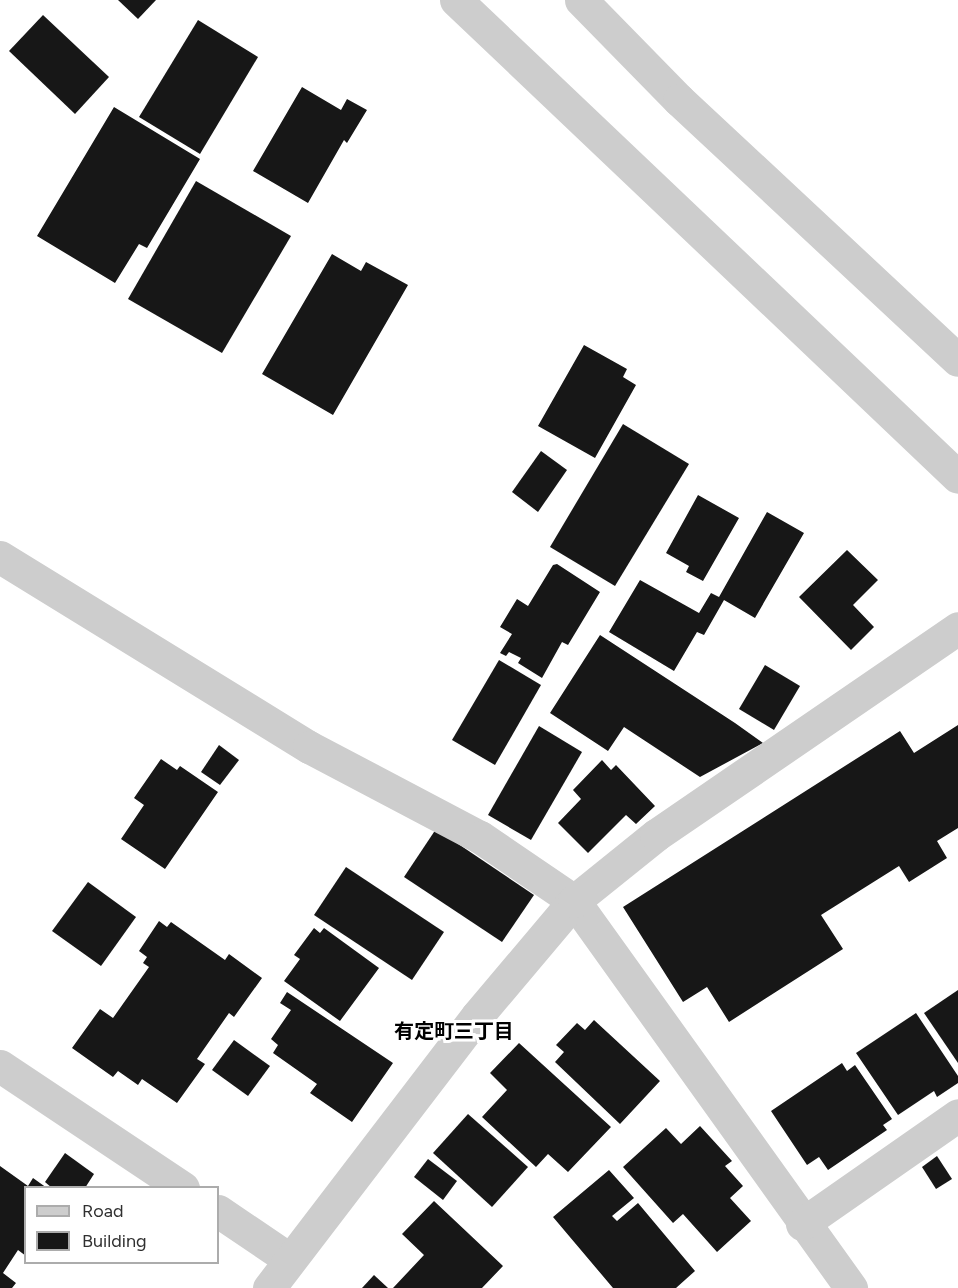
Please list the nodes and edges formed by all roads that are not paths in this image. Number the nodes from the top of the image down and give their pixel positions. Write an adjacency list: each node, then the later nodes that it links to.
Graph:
1 (456, 0): 4 (street)
2 (581, 0): 3 (street)
3 (958, 360)
4 (958, 477)
5 (0, 557): 7 (street)
6 (958, 628): 7 (street)
7 (574, 901): 12 (street); 13 (street)
8 (0, 1066): 10 (street)
9 (958, 1115): 12 (street)
10 (180, 1186)
11 (219, 1212): 13 (street)
12 (802, 1224): 15 (street)
13 (290, 1259): 14 (street)
14 (269, 1288)
15 (851, 1288)

